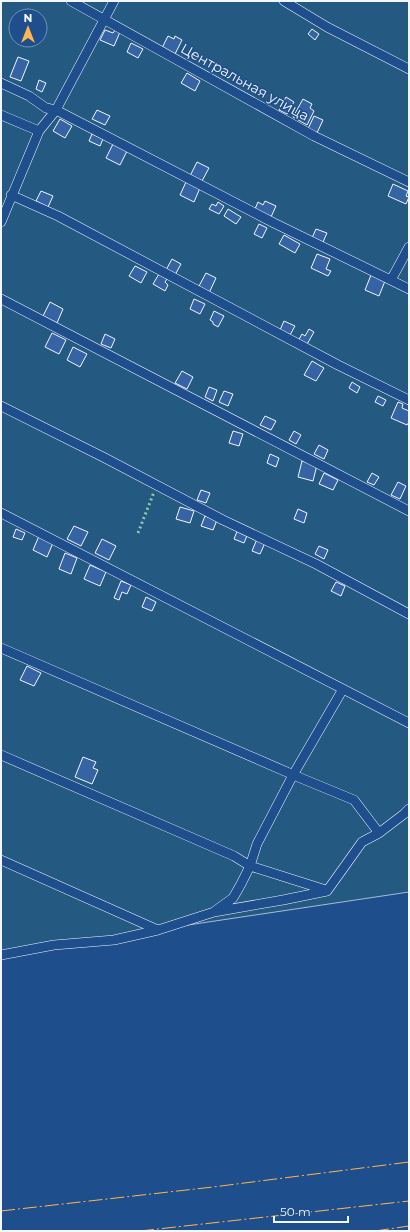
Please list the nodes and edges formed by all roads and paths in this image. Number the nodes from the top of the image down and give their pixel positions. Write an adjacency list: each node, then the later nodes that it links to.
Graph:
1 (71, 1): 4 (street, Центральная улица)
2 (114, 1): 4 (street)
3 (284, 1): 5 (street)
4 (104, 18): 7 (street); 10 (street, Центральная улица)
5 (409, 69)
6 (1, 83): 7 (street)
7 (56, 110): 9 (street); 14 (street)
8 (1, 115): 9 (street)
9 (39, 131): 11 (street)
10 (409, 182)
11 (11, 195): 12 (street); 17 (street)
12 (1, 222)
13 (409, 247): 14 (street)
14 (391, 280): 15 (street)
15 (409, 289)
16 (1, 299): 19 (street)
17 (409, 400)
18 (1, 406): 21 (street)
19 (409, 511)
20 (1, 513): 23 (street)
21 (409, 614)
22 (1, 648): 26 (street)
23 (343, 689): 24 (street); 26 (street)
24 (409, 723)
25 (1, 755): 30 (street)
26 (293, 775): 28 (street); 30 (street)
27 (409, 809): 28 (street)
28 (379, 833): 31 (street)
29 (1, 860): 33 (street)
30 (250, 866): 31 (street); 32 (street)
31 (327, 891): 32 (street)
32 (214, 912): 33 (street)
33 (158, 930): 34 (street)
34 (1, 955)

